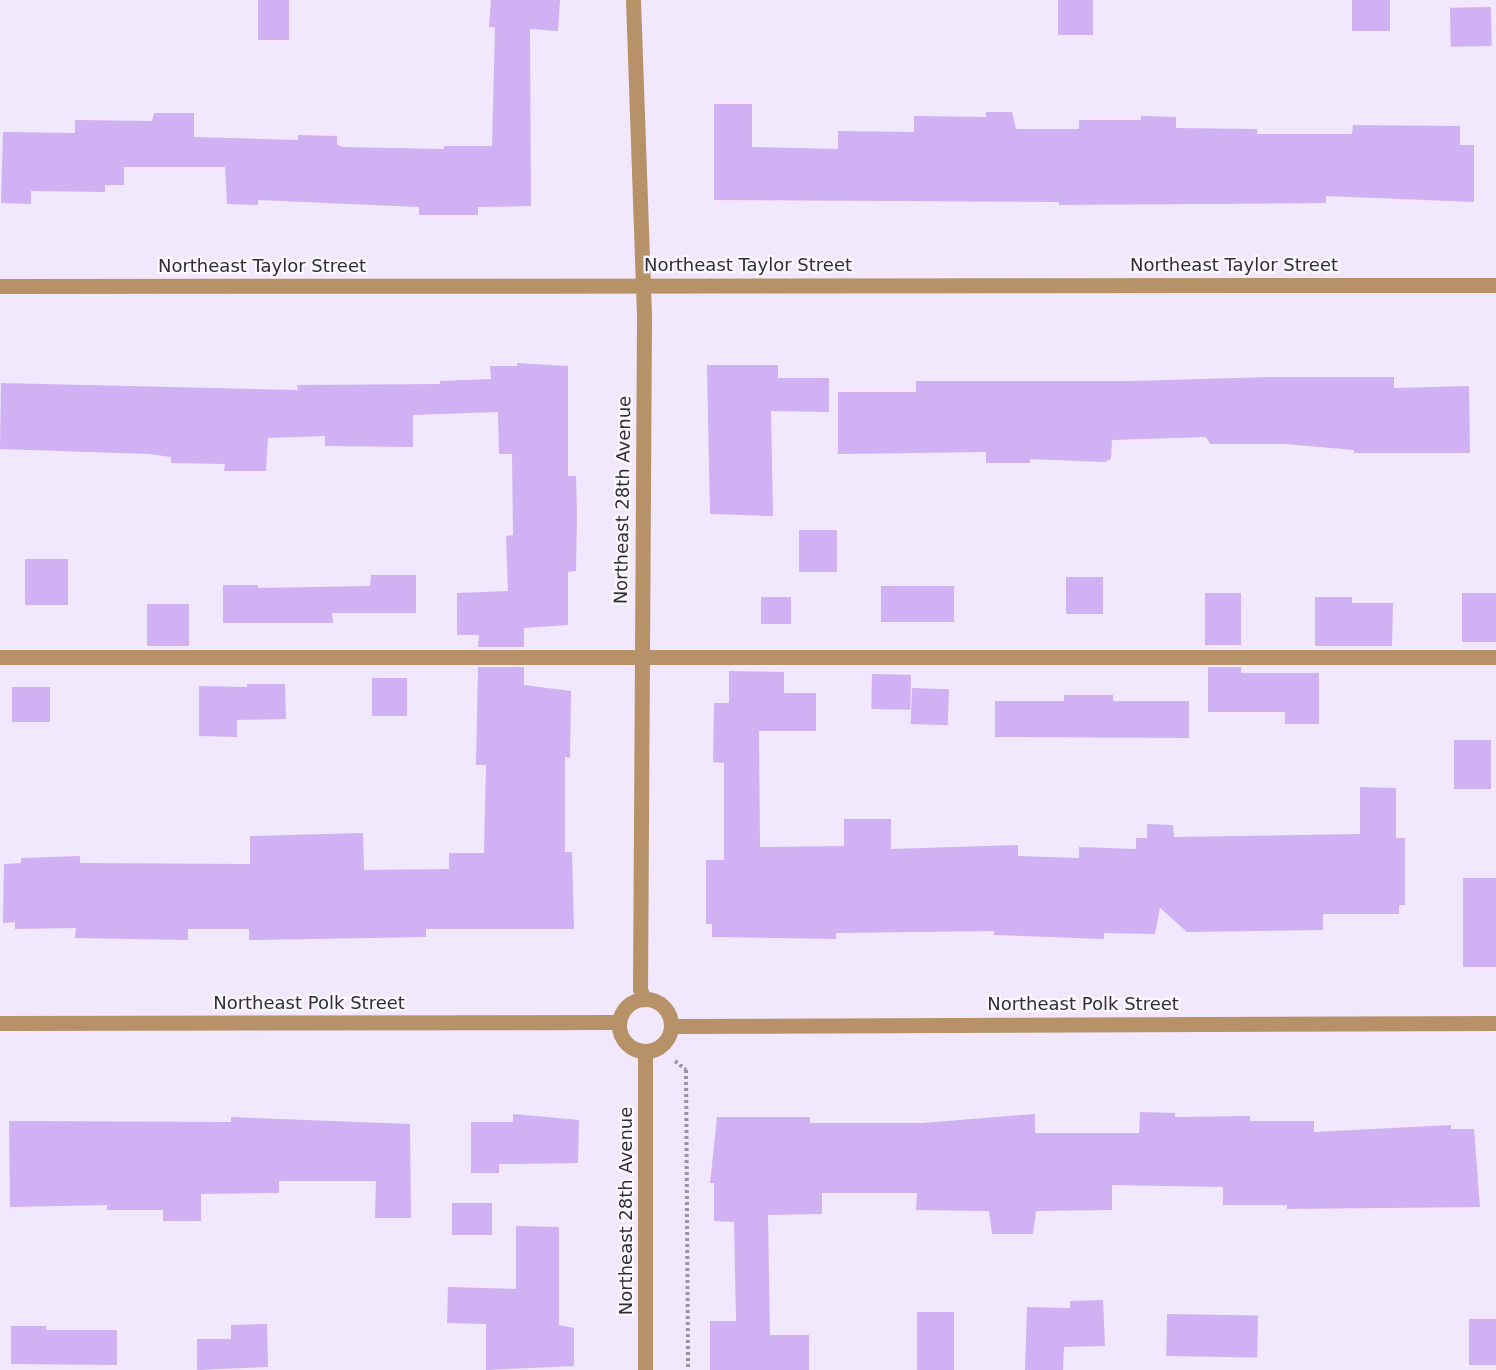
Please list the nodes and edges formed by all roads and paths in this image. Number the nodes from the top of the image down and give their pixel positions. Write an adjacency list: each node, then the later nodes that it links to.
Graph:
1 (633, 0): 2 (street, Northeast 28th Avenue)
2 (643, 284): 3 (street, Northeast Taylor Street); 4 (street, Northeast Taylor Street); 7 (street, Northeast 28th Avenue)
3 (1496, 285)
4 (0, 286)
5 (0, 657): 7 (street)
6 (1496, 657): 7 (street)
7 (641, 658): 8 (street, Northeast 28th Avenue)
8 (644, 999): 9 (street); 12 (street)
9 (619, 1022): 10 (street, Northeast Polk Street); 13 (street)
10 (0, 1023)
11 (1496, 1023): 12 (street, Northeast Polk Street)
12 (671, 1026): 13 (street)
13 (645, 1051): 15 (street, Northeast 28th Avenue)
14 (675, 1061): 16 (path)
15 (645, 1370)
16 (688, 1370)

